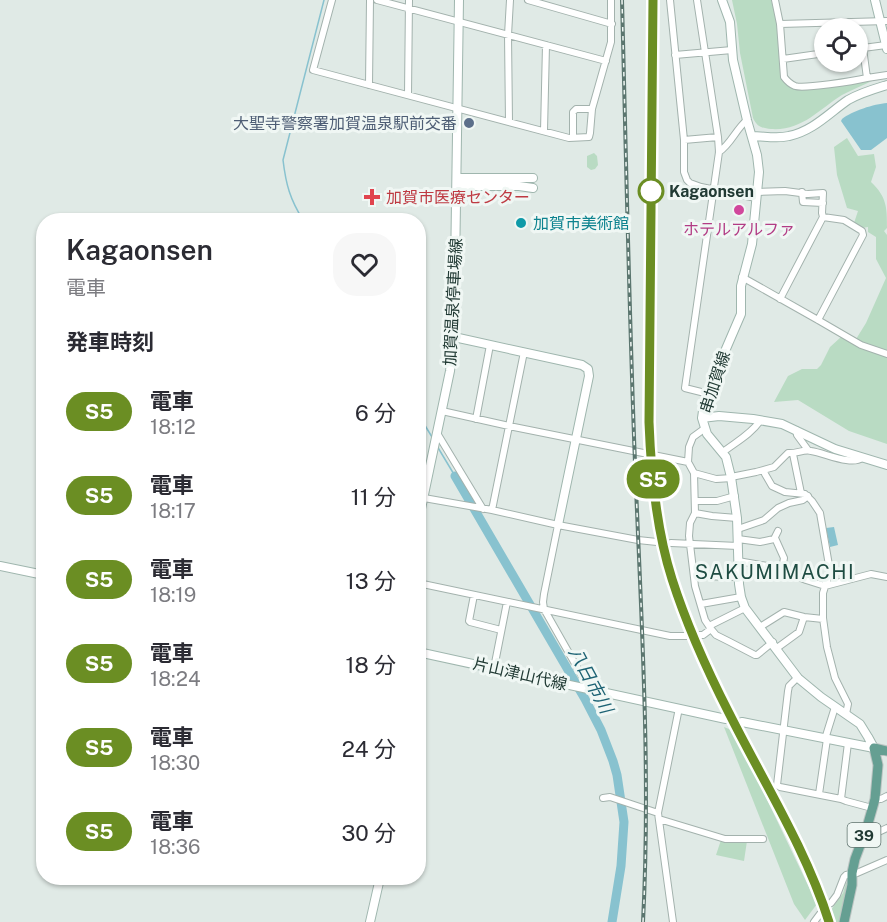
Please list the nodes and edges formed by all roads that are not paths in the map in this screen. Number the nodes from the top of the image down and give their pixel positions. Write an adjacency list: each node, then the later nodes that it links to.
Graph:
1 (332, 0): 32 (street)
2 (370, 0): 32 (street)
3 (377, 0): 14 (street)
4 (409, 0): 14 (street)
5 (459, 0): 16 (main road, 加賀温泉停車場線)
6 (510, 0): 19 (street)
7 (528, 0): 17 (street)
8 (611, 0): 17 (street)
9 (670, 0): 25 (street)
10 (697, 0): 24 (street)
11 (722, 0): 23 (main road, 串加賀線)
12 (775, 0): 18 (street)
13 (875, 0): 15 (main road)
14 (408, 9): 16 (street); 34 (street)
15 (883, 21): 18 (street); 21 (main road)
16 (459, 22): 19 (street); 35 (main road, 加賀温泉停車場線)
17 (612, 24): 28 (street)
18 (780, 24): 27 (street)
19 (508, 35): 20 (street); 38 (street)
20 (546, 45): 28 (street); 39 (street)
21 (886, 47): 22 (street)
22 (868, 48)
23 (732, 50): 24 (street); 37 (main road, 串加賀線)
24 (705, 53): 25 (street); 42 (street)
25 (675, 55): 43 (street)
26 (814, 55): 27 (street)
27 (783, 59): 31 (street)
28 (606, 61): 36 (street)
29 (866, 72): 31 (street)
30 (887, 75): 31 (street)
31 (867, 78)
32 (369, 85): 34 (street)
33 (887, 85): 40 (main road)
34 (408, 95): 35 (street)
35 (458, 109): 38 (street); 46 (main road, 加賀温泉停車場線)
36 (592, 110): 41 (street); 41 (street)
37 (747, 120): 40 (main road, 串加賀線); 44 (street)
38 (508, 122): 39 (street)
39 (544, 131): 41 (street)
40 (752, 135): 49 (main road, 串加賀線)
41 (573, 136)
42 (718, 137): 43 (street); 44 (street)
43 (684, 140): 48 (street)
44 (719, 152): 48 (street)
45 (533, 178): 46 (main road)
46 (457, 182): 47 (main road); 54 (main road, 加賀温泉停車場線)
47 (533, 188)
48 (714, 189): 49 (street); 58 (street)
49 (757, 195): 50 (street); 51 (main road, 串加賀線)
50 (823, 217): 52 (street); 53 (street)
51 (742, 278): 52 (street); 58 (main road, 串加賀線)
52 (780, 299): 53 (street)
53 (818, 320): 57 (street)
54 (454, 337): 55 (main road); 59 (main road, 加賀温泉停車場線)
55 (490, 345): 56 (main road); 61 (street)
56 (524, 352): 63 (street); 67 (main road)
57 (887, 354)
58 (709, 394): 60 (main road, 串加賀線)
59 (442, 411): 61 (street); 66 (main road, 加賀温泉停車場線)
60 (702, 418): 62 (main road); 64 (main road, 串加賀線)
61 (476, 419): 63 (street)
62 (760, 421): 65 (main road); 69 (street)
63 (509, 426): 67 (street); 83 (street)
64 (705, 429): 69 (main road, 串加賀線); 72 (street)
65 (796, 430): 68 (street); 71 (main road)
66 (437, 434): 76 (main road, 加賀温泉停車場線); 82 (street)
67 (576, 439): 72 (street); 86 (main road)
68 (808, 450): 70 (street); 71 (street)
69 (723, 452): 77 (main road, 串加賀線)
70 (793, 454): 74 (street); 78 (street)
71 (862, 458): 73 (main road)
72 (688, 462): 75 (street)
73 (887, 465)
74 (764, 470): 77 (street); 78 (street)
75 (694, 473): 77 (street); 81 (street)
76 (426, 478)
77 (731, 478): 79 (main road, 串加賀線)
78 (805, 494): 87 (street); 102 (street)
79 (735, 496): 81 (street); 85 (main road, 串加賀線)
80 (426, 498): 82 (street)
81 (695, 501): 84 (street)
82 (482, 509): 83 (street)
83 (492, 510): 86 (street)
84 (695, 513): 85 (street); 93 (street)
85 (737, 518): 87 (main road, 串加賀線)
86 (558, 525): 90 (street); 108 (street)
87 (738, 529): 91 (main road, 串加賀線)
88 (778, 531): 89 (street)
89 (775, 538): 91 (street); 96 (street)
90 (657, 542)
91 (738, 542): 93 (street); 94 (main road, 串加賀線)
92 (671, 543): 93 (street)
93 (689, 544): 98 (street)
94 (738, 561): 96 (street); 99 (main road, 串加賀線)
95 (0, 566): 97 (main road)
96 (782, 569): 102 (street)
97 (36, 574)
98 (694, 576): 99 (street); 106 (street)
99 (739, 577): 104 (main road, 串加賀線)
100 (887, 577): 102 (street)
101 (426, 585): 103 (street)
102 (825, 586): 110 (street)
103 (474, 595): 105 (street); 113 (street)
104 (741, 597): 106 (street); 107 (main road, 串加賀線)
105 (507, 602): 108 (street); 113 (street)
106 (701, 604): 112 (street)
107 (745, 608): 111 (main road, 串加賀線); 112 (street)
108 (543, 609): 115 (street); 120 (street)
109 (804, 617): 110 (street); 111 (street); 116 (street)
110 (823, 619): 123 (street)
111 (760, 627): 116 (main road, 串加賀線)
112 (710, 628): 114 (street); 116 (street)
113 (501, 630): 118 (street)
114 (698, 635)
115 (689, 636)
116 (775, 645): 119 (main road, 串加賀線)
117 (426, 654): 118 (main road, 片山津山代線)
118 (494, 668): 120 (main road, 片山津山代線)
119 (798, 677): 121 (main road, 串加賀線); 126 (street)
120 (586, 686): 122 (main road, 片山津山代線)
121 (835, 707): 123 (main road, 串加賀線); 127 (street)
122 (679, 708): 124 (main road, 片山津山代線); 136 (street)
123 (846, 714): 129 (main road, 串加賀線)
124 (726, 719)
125 (742, 722): 126 (main road)
126 (783, 731): 127 (main road); 131 (street)
127 (826, 739): 128 (main road); 131 (street)
128 (848, 743): 129 (main road); 134 (street)
129 (874, 748): 130 (main road); 135 (main road, 39)
130 (887, 751)
131 (819, 794): 134 (street)
132 (887, 796): 135 (street)
133 (607, 798): 136 (street)
134 (841, 799): 135 (street)
135 (874, 803): 138 (main road, 39)
136 (659, 816): 139 (street); 146 (street)
137 (887, 828): 138 (street)
138 (864, 835): 141 (main road, 39)
139 (763, 839)
140 (887, 860): 141 (street)
141 (852, 873): 143 (street); 148 (main road, 39)
142 (378, 885): 145 (main road)
143 (831, 903)
144 (820, 914): 147 (street)
145 (370, 922)
146 (673, 922)
147 (814, 922)
148 (844, 922)

